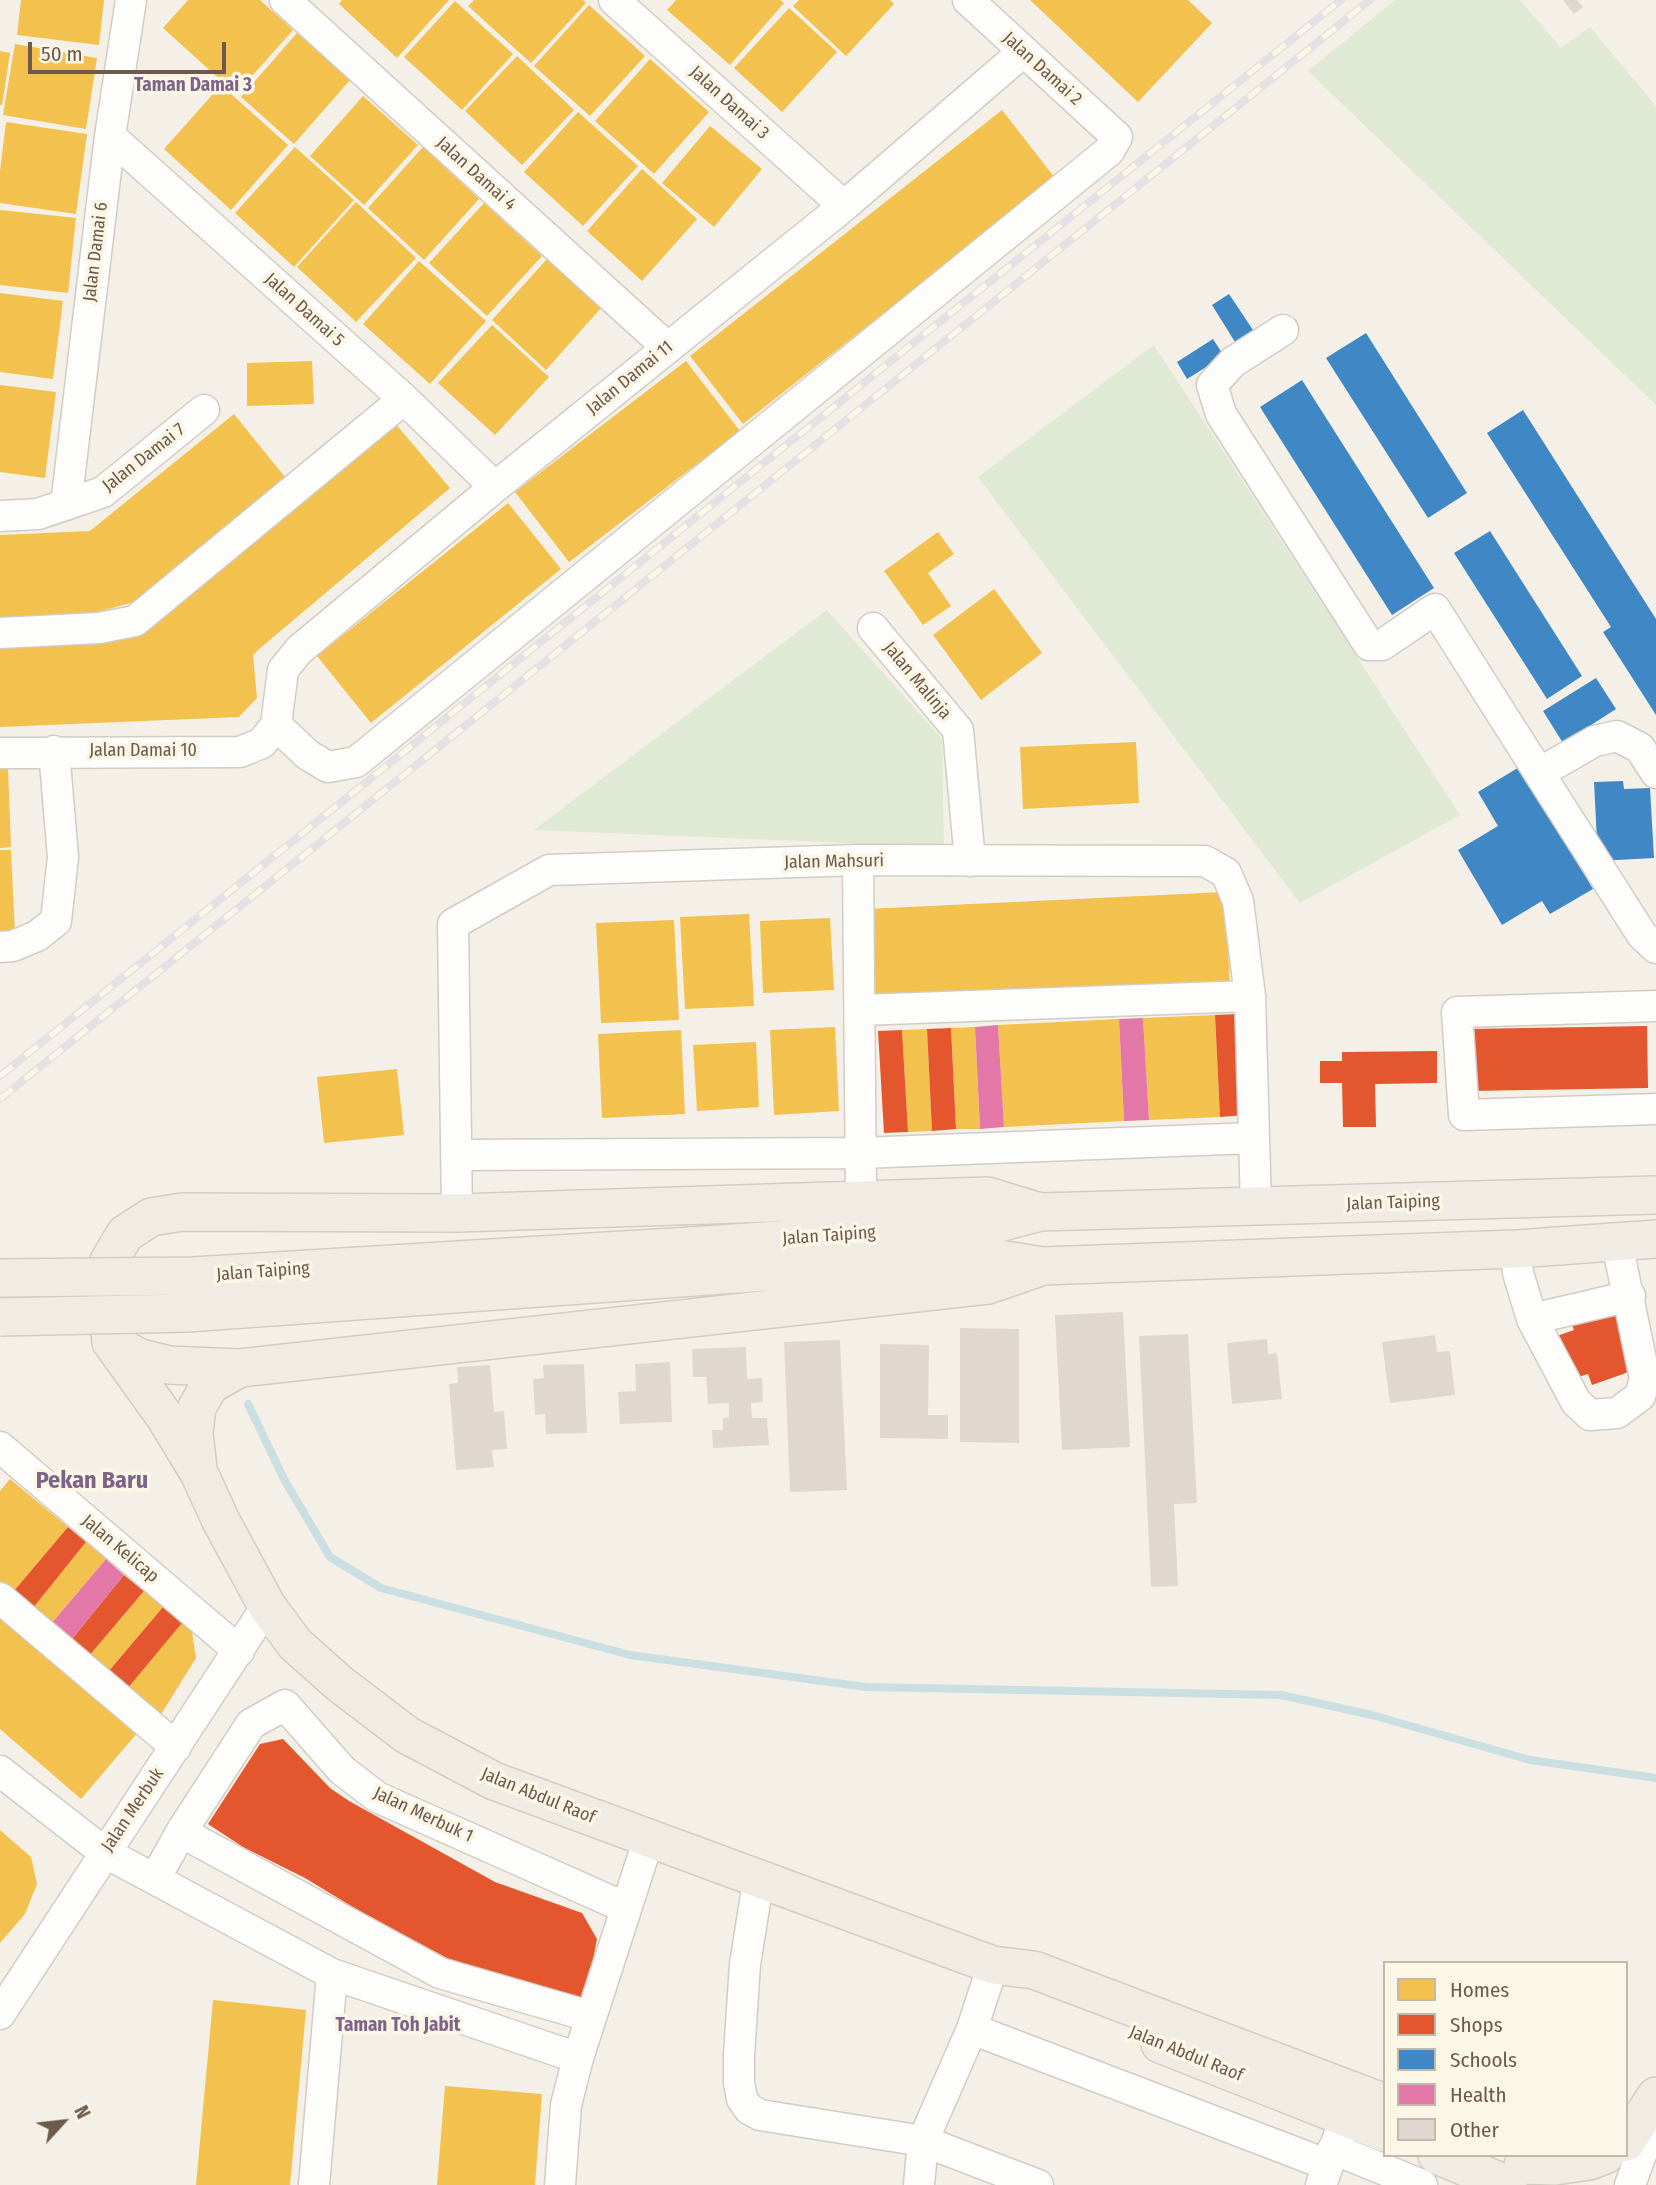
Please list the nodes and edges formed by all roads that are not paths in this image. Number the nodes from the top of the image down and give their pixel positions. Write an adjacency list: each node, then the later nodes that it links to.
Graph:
1 (131, 0): 6 (street, Jalan Damai 6)
2 (285, 0): 9 (street, Jalan Damai 4)
3 (614, 0): 7 (street, Jalan Damai 3)
4 (968, 0): 5 (street, Jalan Damai 2)
5 (1023, 52): 7 (street, Jalan Damai 11); 17 (street, Jalan Damai 2)
6 (110, 136): 10 (street, Jalan Damai 5); 13 (street, Jalan Damai 6)
7 (844, 206): 9 (street, Jalan Damai 11)
8 (1283, 330): 20 (street)
9 (668, 348): 12 (street, Jalan Damai 11)
10 (404, 399): 12 (street, Jalan Damai 5); 16 (street)
11 (204, 410): 13 (street, Jalan Damai 7)
12 (495, 487): 17 (street, Jalan Damai 11)
13 (66, 505): 14 (street, Jalan Damai 7)
14 (0, 516)
15 (873, 628): 23 (street, Jalan Malinja)
16 (0, 633)
17 (276, 725): 18 (street, Jalan Damai 10)
18 (54, 751): 19 (street, Jalan Damai 10); 24 (street)
19 (0, 753)
20 (1539, 773): 21 (street); 25 (street)
21 (1656, 773)
22 (859, 860): 23 (street, Jalan Mahsuri); 28 (street); 32 (street, Jalan Mahsuri)
23 (970, 861): 26 (street, Jalan Mahsuri)
24 (0, 947)
25 (1656, 948)
26 (1250, 996): 28 (street); 30 (street)
27 (1656, 1006): 29 (street)
28 (860, 1010): 31 (street)
29 (1656, 1109)
30 (1253, 1138): 31 (street); 35 (street)
31 (860, 1153): 32 (street); 34 (street)
32 (457, 1155): 37 (street)
33 (1656, 1195): 35 (main road, Jalan Taiping)
34 (861, 1198): 36 (main road); 37 (main road)
35 (1256, 1207): 36 (main road, Jalan Taiping)
36 (1040, 1212): 42 (main road, Jalan Taiping)
37 (457, 1213): 48 (main road)
38 (1656, 1239): 39 (main road, Jalan Taiping)
39 (1619, 1243): 40 (main road, Jalan Taiping); 41 (main road); 45 (street)
40 (1516, 1249): 43 (main road, Jalan Taiping); 47 (street)
41 (1656, 1256)
42 (692, 1261): 43 (main road, Jalan Taiping); 44 (main road, Jalan Taiping, bridge); 46 (main road, Jalan Taiping, bridge)
43 (1043, 1266): 49 (main road)
44 (0, 1278)
45 (1630, 1296): 47 (street); 47 (street)
46 (0, 1317)
47 (1532, 1319)
48 (111, 1342): 49 (main road); 51 (main road)
49 (240, 1368): 51 (main road)
50 (0, 1447): 54 (street, Jalan Kelicap)
51 (199, 1473): 53 (main road, Jalan Abdul Raof)
52 (0, 1598): 55 (street)
53 (267, 1606): 54 (street, Jalan Merbuk); 58 (main road, Jalan Abdul Raof)
54 (239, 1651): 55 (street, Jalan Merbuk)
55 (176, 1747): 59 (street, Jalan Merbuk)
56 (0, 1771): 59 (street)
57 (181, 1832): 61 (street); 62 (street, Jalan Merbuk 1); 66 (street)
58 (649, 1838): 60 (main road, Jalan Abdul Raof); 62 (street)
59 (104, 1852): 61 (street); 65 (street, Jalan Merbuk)
60 (759, 1877): 63 (main road, Jalan Abdul Raof); 74 (street)
61 (155, 1879): 64 (street)
62 (624, 1907): 66 (street)
63 (993, 1965): 67 (street); 72 (main road, Jalan Abdul Raof)
64 (332, 1974): 68 (street); 78 (street)
65 (0, 2014)
66 (589, 2016): 68 (street)
67 (972, 2029): 72 (street); 74 (street)
68 (578, 2058): 79 (street)
69 (1656, 2096): 73 (main road)
70 (1656, 2112): 84 (street)
71 (1383, 2133): 72 (main road, Jalan Abdul Raof)
72 (1344, 2135): 82 (street)
73 (1628, 2138)
74 (923, 2141): 80 (street); 81 (street)
75 (1448, 2157): 77 (main road)
76 (1600, 2157): 77 (main road)
77 (1511, 2168): 83 (main road)
78 (314, 2185)
79 (560, 2185)
80 (919, 2185)
81 (1038, 2185)
82 (1422, 2185)
83 (1568, 2185)
84 (1630, 2185)

